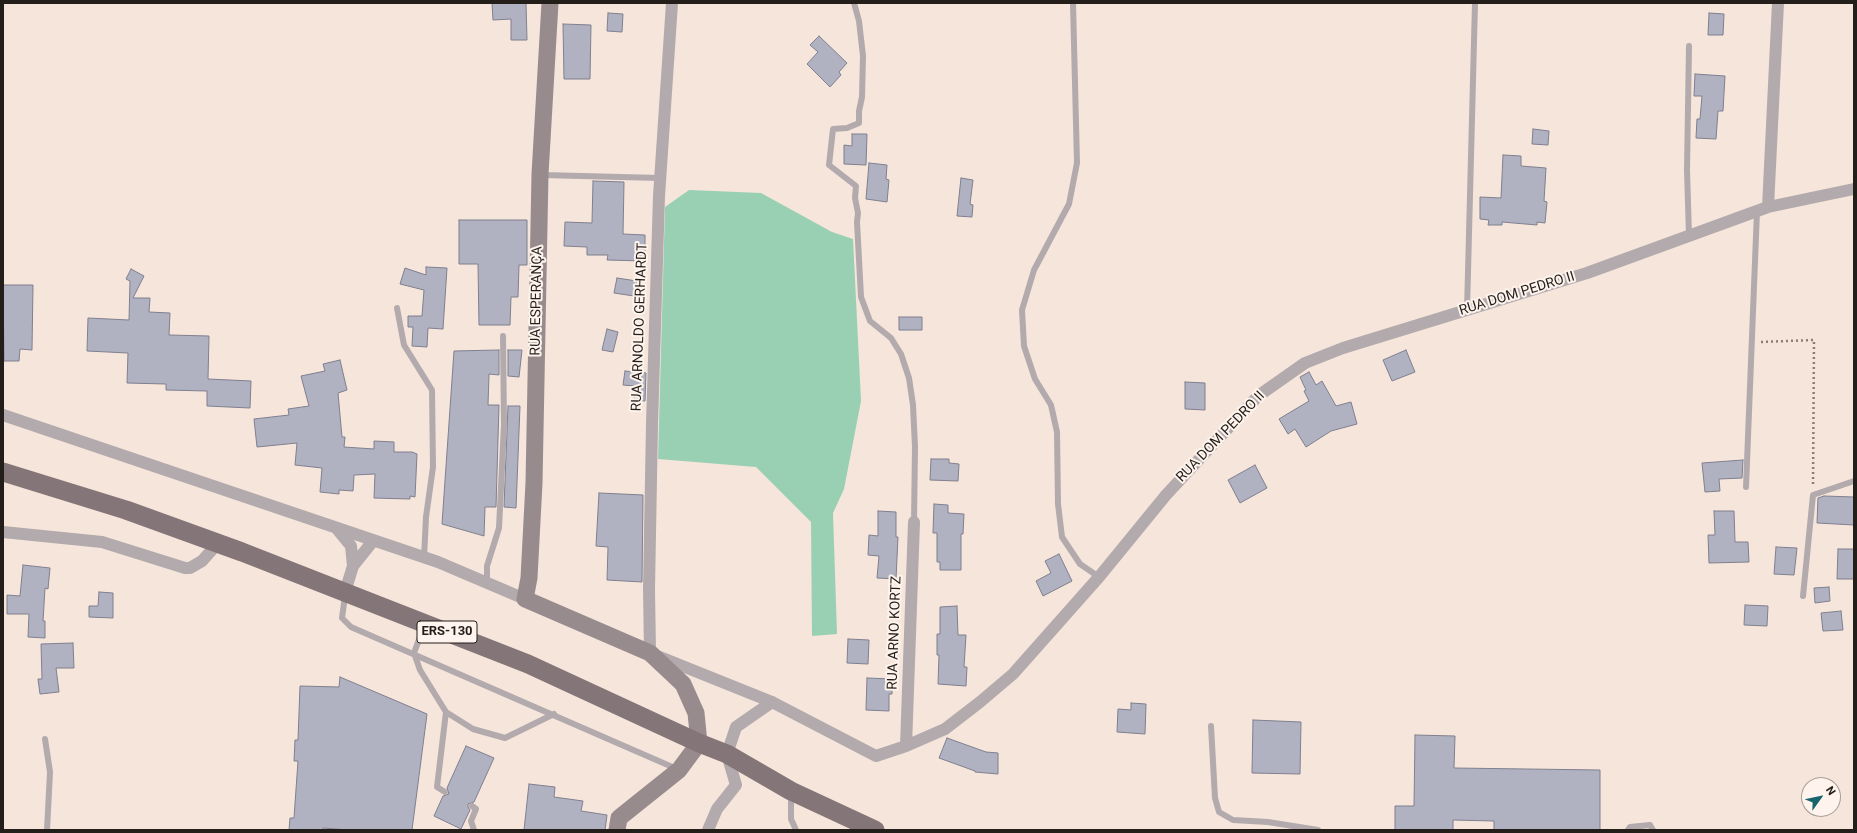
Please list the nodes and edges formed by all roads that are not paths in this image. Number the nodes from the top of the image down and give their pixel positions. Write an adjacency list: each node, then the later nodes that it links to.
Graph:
1 (550, 3): 8 (street, RUA ESPERANÇA)
2 (672, 3): 9 (street, RUA ARNOLDO GERHARDT)
3 (854, 3): 20 (lane)
4 (1073, 3): 27 (lane)
5 (1475, 3): 14 (lane)
6 (1778, 3): 11 (street)
7 (1689, 46): 12 (lane)
8 (540, 174): 9 (lane); 31 (street, RUA ESPERANÇA)
9 (660, 178): 33 (street, RUA ARNOLDO GERHARDT)
10 (1854, 189): 11 (street, RUA DOM PEDRO II)
11 (1763, 209): 12 (street, RUA DOM PEDRO II); 19 (lane)
12 (1689, 236): 14 (street, RUA DOM PEDRO II)
13 (397, 308): 25 (lane)
14 (1467, 310): 27 (street, RUA DOM PEDRO II)
15 (504, 336): 28 (lane)
16 (3, 415): 21 (street)
17 (3, 472): 24 (main road, ERS-130)
18 (1854, 481): 30 (lane)
19 (1746, 487)
20 (914, 522): 41 (street, RUA ARNO KORTZ)
21 (337, 529): 23 (street); 26 (street)
22 (3, 532): 24 (street)
23 (372, 541): 25 (street); 26 (street)
24 (218, 543): 29 (main road, ERS-130)
25 (424, 558): 28 (street)
26 (354, 566): 29 (street)
27 (1099, 577): 41 (street, RUA DOM PEDRO II)
28 (487, 583): 31 (street)
29 (345, 592): 32 (main road, ERS-130); 34 (lane)
30 (1804, 596)
31 (525, 599): 33 (street)
32 (426, 623): 34 (lane); 40 (main road, ERS-130)
33 (650, 652): 35 (street, RUA DOM PEDRO II); 40 (street)
34 (414, 653): 36 (lane); 37 (lane)
35 (772, 702): 41 (street, RUA DOM PEDRO II); 42 (street)
36 (446, 712): 37 (lane); 45 (lane)
37 (554, 714): 43 (lane)
38 (1211, 726): 53 (lane)
39 (45, 739): 47 (lane)
40 (699, 743): 42 (main road, ERS-130); 43 (street)
41 (906, 746)
42 (727, 754): 44 (main road, ERS-130); 50 (street)
43 (679, 770): 49 (street)
44 (791, 791): 51 (lane); 52 (main road, ERS-130)
45 (445, 792)
46 (472, 806): 48 (lane)
47 (47, 830)
48 (474, 830)
49 (617, 830)
50 (708, 830)
51 (796, 830)
52 (875, 830)
53 (1318, 830)
54 (1628, 830): 55 (lane)
55 (1653, 830)

